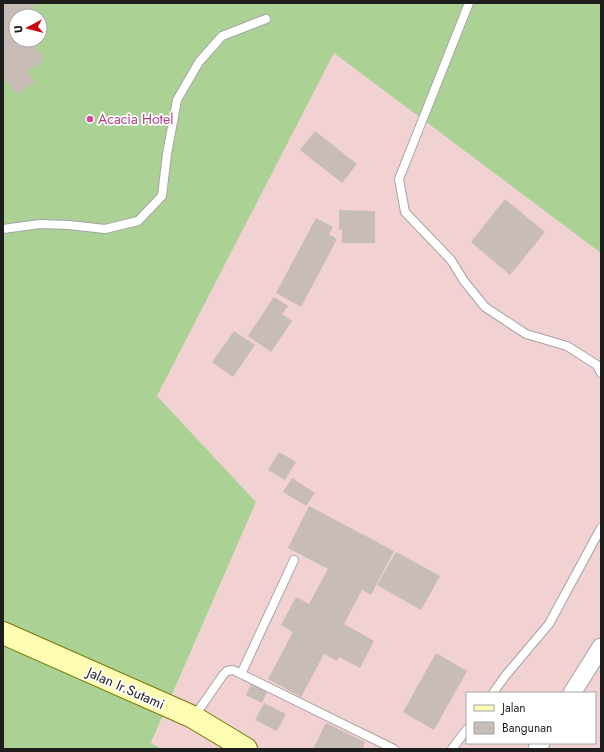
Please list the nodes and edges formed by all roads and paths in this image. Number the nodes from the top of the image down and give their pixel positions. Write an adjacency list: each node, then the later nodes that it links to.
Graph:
1 (469, 3): 4 (lane)
2 (266, 19): 3 (lane)
3 (3, 229)
4 (601, 373)
5 (601, 528): 10 (lane)
6 (294, 560): 9 (lane)
7 (3, 633): 12 (street, Jalan Ir.Sutami)
8 (601, 647): 11 (street)
9 (241, 674): 12 (lane); 15 (lane)
10 (494, 692)
11 (573, 692)
12 (194, 717): 14 (street, Jalan Ir.Sutami)
13 (466, 730): 16 (lane)
14 (246, 749)
15 (394, 749)
16 (452, 749)

